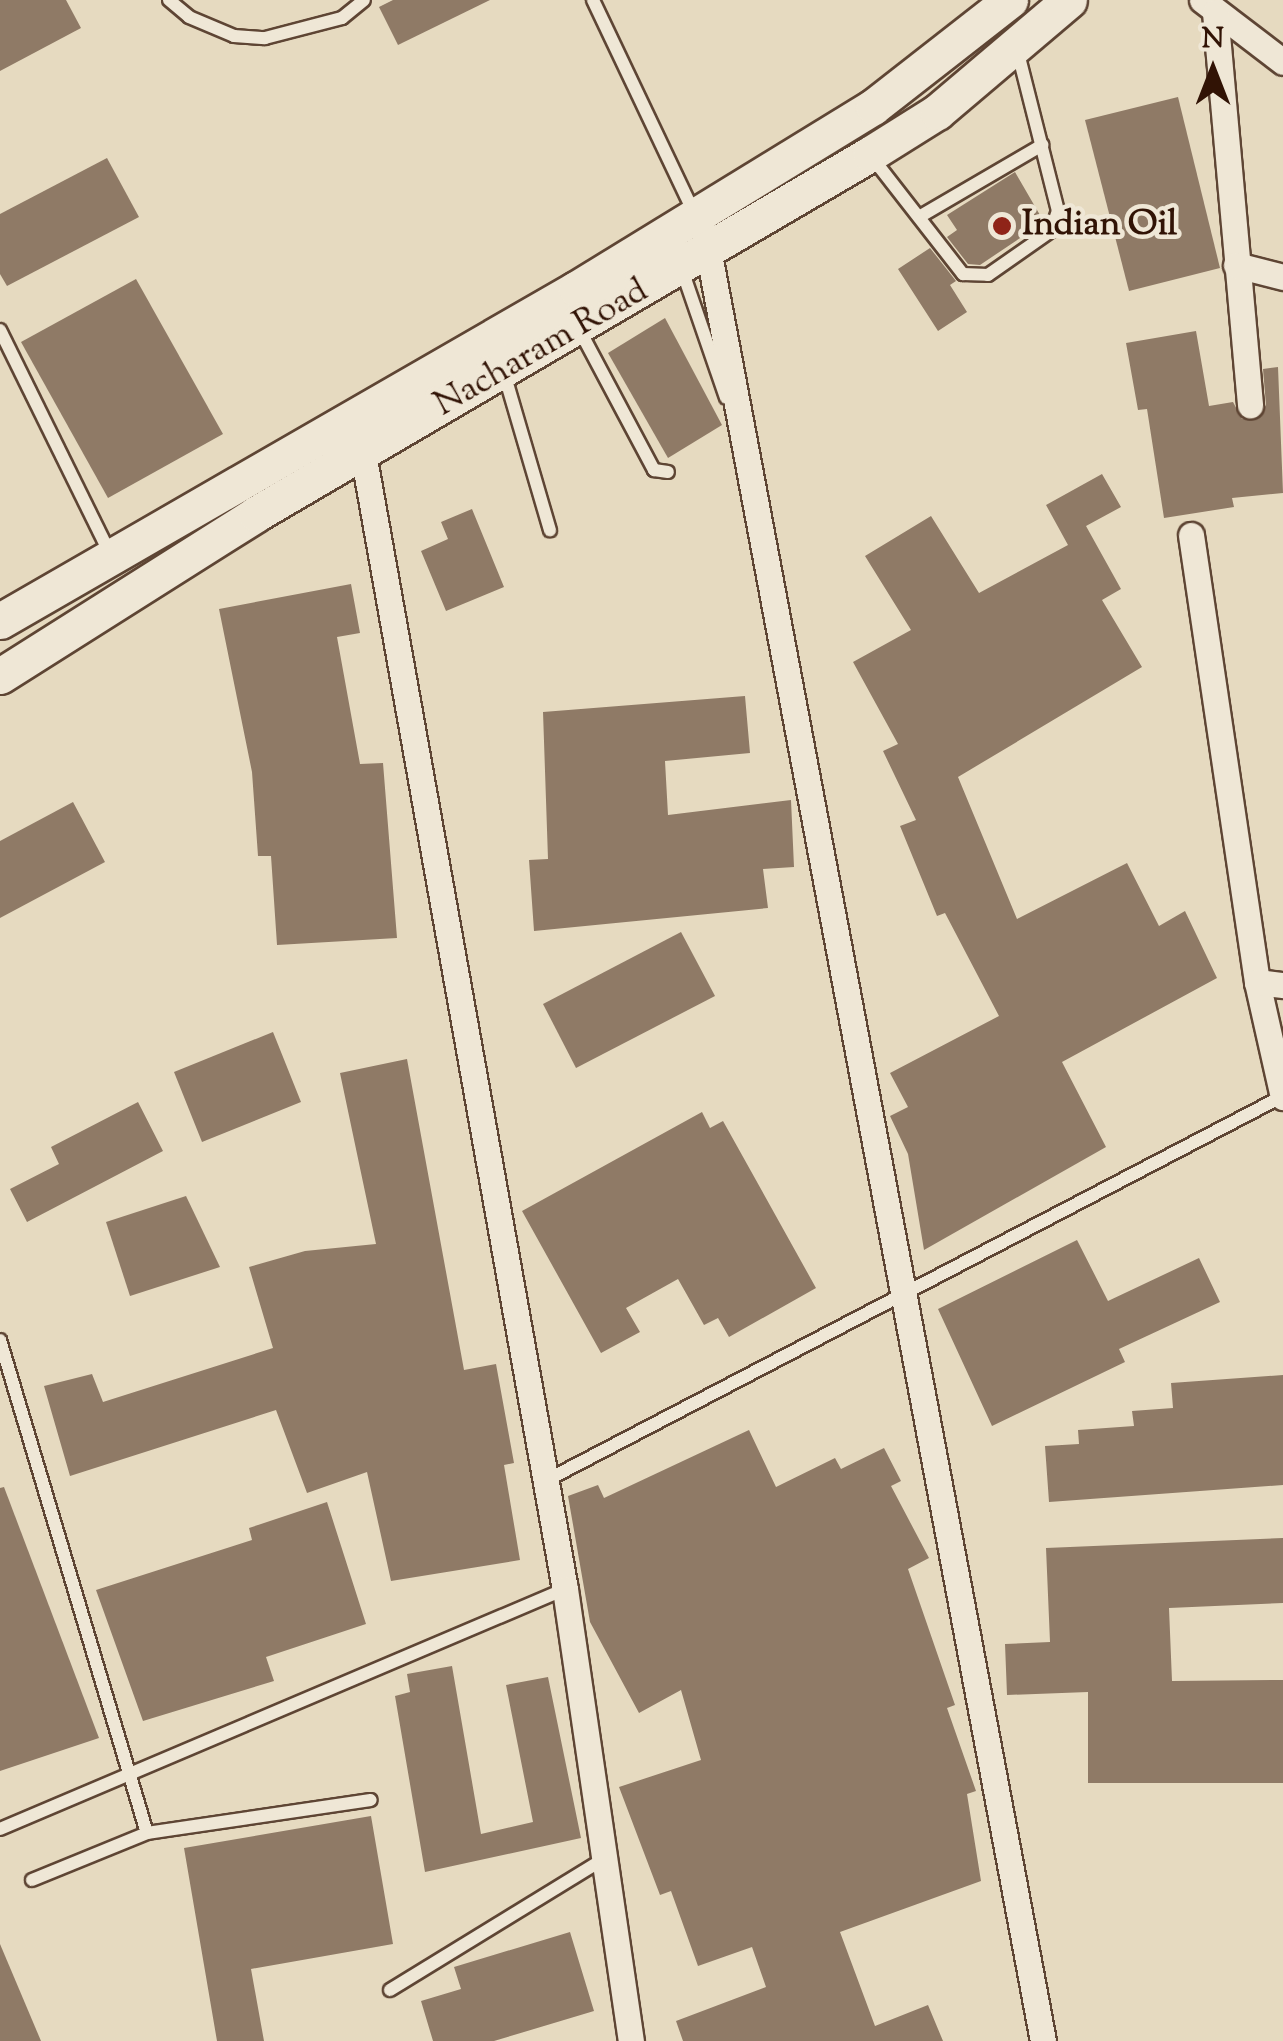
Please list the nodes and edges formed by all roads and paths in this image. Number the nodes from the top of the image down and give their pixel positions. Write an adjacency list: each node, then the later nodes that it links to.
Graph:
1 (169, 0): 2 (lane)
2 (364, 0)
3 (593, 0): 11 (lane)
4 (1010, 0): 11 (main road, Nacharam Road)
5 (1069, 0): 7 (main road, Nacharam Road)
6 (1208, 6): 8 (street); 14 (street)
7 (1016, 46): 9 (lane); 10 (main road, Nacharam Road)
8 (1283, 62)
9 (1042, 145): 12 (lane); 12 (lane)
10 (870, 154): 12 (lane); 13 (main road, Nacharam Road)
11 (694, 213): 13 (street); 26 (main road, Nacharam Road)
12 (919, 217)
13 (712, 248): 15 (main road, Nacharam Road); 31 (street)
14 (1236, 265): 16 (street); 20 (street)
15 (681, 268): 17 (main road, Nacharam Road); 21 (lane)
16 (1283, 277)
17 (580, 329): 19 (main road, Nacharam Road); 23 (lane)
18 (0, 330): 26 (lane)
19 (504, 373): 22 (main road, Nacharam Road); 24 (lane)
20 (1250, 405)
21 (730, 430)
22 (363, 453): 28 (main road, Nacharam Road); 33 (street)
23 (668, 472)
24 (550, 530)
25 (1191, 534): 29 (street)
26 (111, 556): 27 (main road, Nacharam Road)
27 (0, 621)
28 (0, 676)
29 (1270, 983): 30 (street)
30 (1283, 1096): 31 (lane)
31 (906, 1291): 33 (lane); 43 (street)
32 (0, 1340): 35 (lane)
33 (545, 1481): 34 (street)
34 (565, 1589): 35 (lane); 39 (street)
35 (124, 1772): 37 (lane); 38 (lane)
36 (371, 1800): 38 (lane)
37 (0, 1829)
38 (147, 1833): 40 (lane)
39 (604, 1858): 41 (lane); 42 (street)
40 (32, 1880)
41 (390, 1990)
42 (631, 2041)
43 (1043, 2041)

